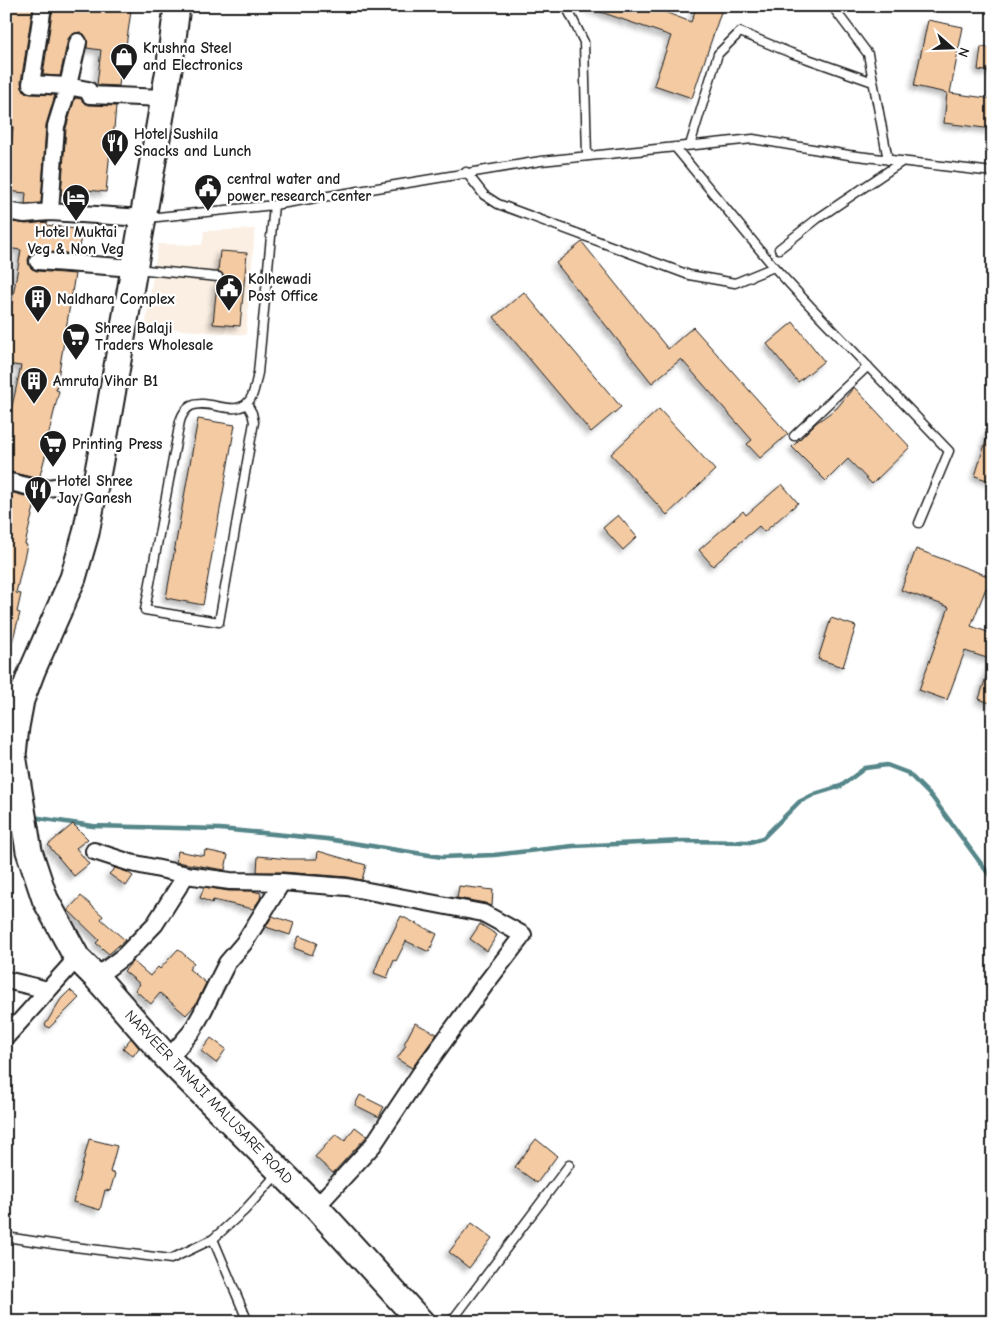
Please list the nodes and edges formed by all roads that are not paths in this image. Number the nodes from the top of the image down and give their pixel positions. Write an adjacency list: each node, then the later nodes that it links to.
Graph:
1 (43, 6): 7 (street)
2 (177, 6): 8 (main road, NARVEER TANAJI MALUSARE ROAD)
3 (566, 6): 11 (lane)
4 (832, 6): 6 (lane)
5 (78, 42): 7 (street)
6 (873, 82): 9 (lane); 12 (lane)
7 (68, 86): 8 (street); 18 (street)
8 (164, 98): 19 (main road, NARVEER TANAJI MALUSARE ROAD)
9 (690, 145): 10 (lane); 12 (lane)
10 (675, 146): 11 (lane); 22 (lane)
11 (587, 156): 14 (lane)
12 (888, 160): 13 (lane)
13 (903, 161): 15 (lane); 20 (lane)
14 (466, 172): 16 (lane); 22 (lane)
15 (993, 172)
16 (274, 204): 19 (lane); 26 (lane)
17 (6, 211): 18 (street)
18 (50, 212): 19 (street)
19 (143, 218): 23 (main road, NARVEER TANAJI MALUSARE ROAD)
20 (779, 249)
21 (38, 261): 23 (street)
22 (774, 267): 25 (lane)
23 (134, 268): 24 (lane); 29 (main road, NARVEER TANAJI MALUSARE ROAD)
24 (218, 277)
25 (868, 366): 27 (lane); 30 (lane)
26 (247, 404): 26 (lane)
27 (794, 436)
28 (6, 481): 29 (street)
29 (96, 482): 34 (main road, NARVEER TANAJI MALUSARE ROAD)
30 (919, 523)
31 (94, 851): 32 (street)
32 (188, 875): 33 (street); 35 (street)
33 (282, 882): 39 (street); 42 (street)
34 (77, 958): 35 (main road, NARVEER TANAJI MALUSARE ROAD); 37 (street)
35 (96, 977): 39 (main road, NARVEER TANAJI MALUSARE ROAD)
36 (6, 980): 37 (street)
37 (48, 990): 38 (street)
38 (6, 1036)
39 (168, 1059): 41 (main road, NARVEER TANAJI MALUSARE ROAD)
40 (569, 1165): 47 (lane)
41 (280, 1171): 42 (main road, NARVEER TANAJI MALUSARE ROAD); 44 (lane)
42 (316, 1207): 46 (main road, NARVEER TANAJI MALUSARE ROAD)
43 (6, 1236): 44 (lane)
44 (213, 1239): 45 (lane)
45 (248, 1322)
46 (421, 1322)
47 (451, 1322)

